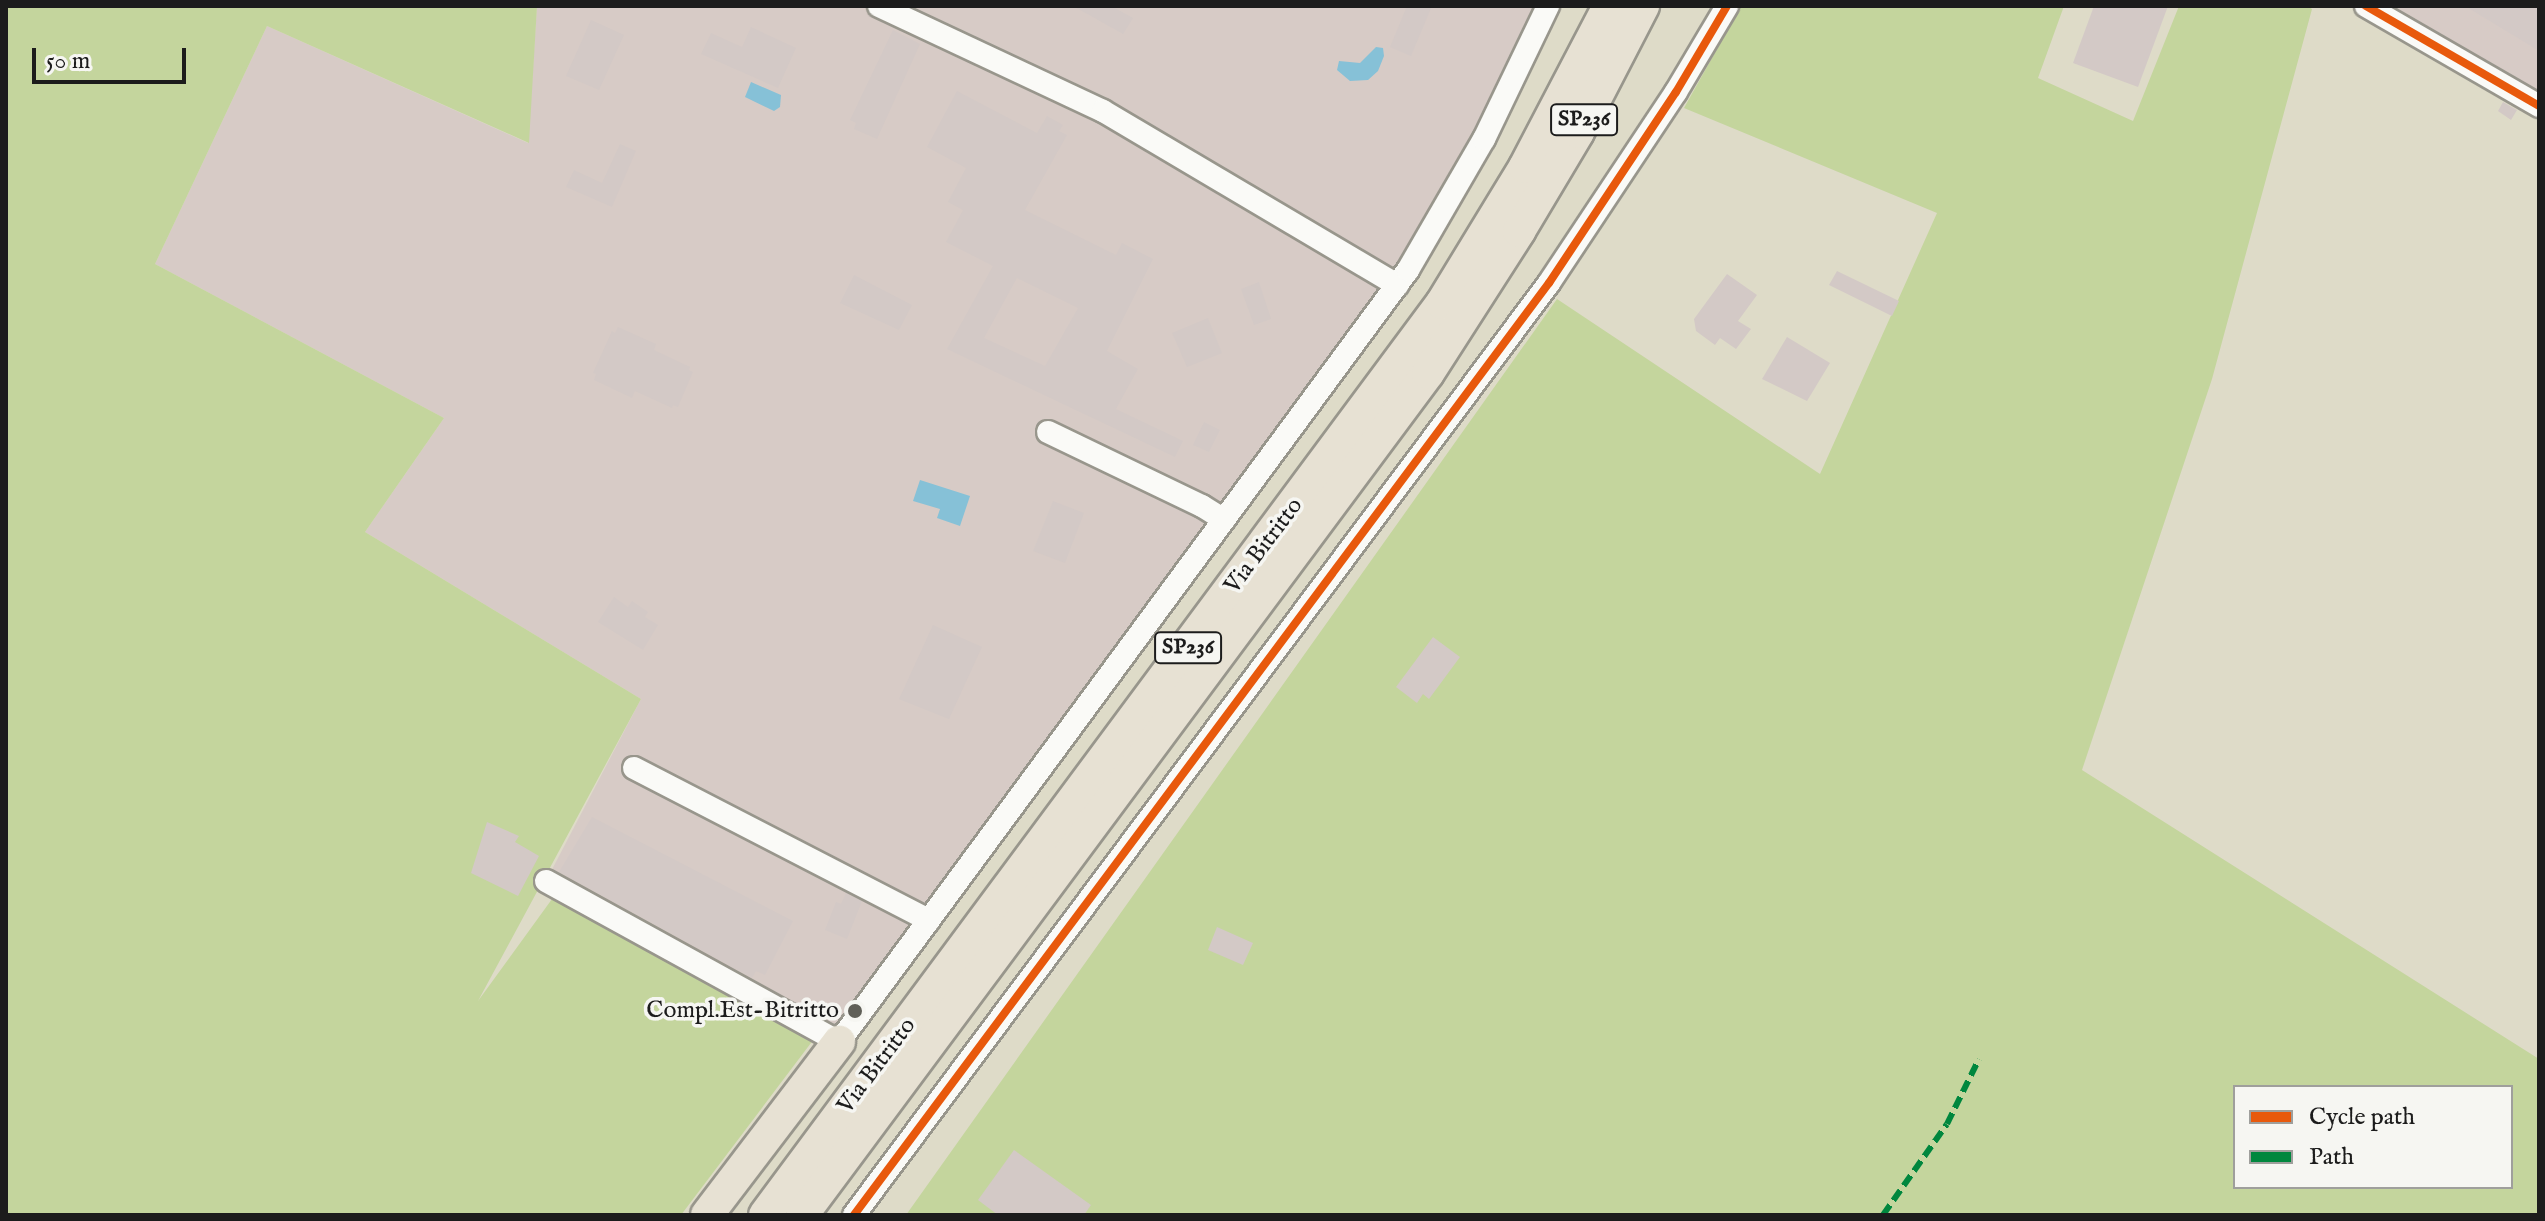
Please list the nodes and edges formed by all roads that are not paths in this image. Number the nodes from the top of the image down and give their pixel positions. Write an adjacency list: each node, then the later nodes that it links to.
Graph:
1 (879, 6): 12 (street)
2 (1548, 6): 12 (street)
3 (1598, 6): 9 (highway)
4 (1609, 6): 9 (highway, Via Bitritto / SP236)
5 (1643, 6): 11 (highway, Via Bitritto / SP236)
6 (1662, 6): 11 (highway)
7 (1727, 6): 22 (street)
8 (2381, 10): 10 (street)
9 (1582, 61): 20 (highway, Via Bitritto / SP236)
10 (2539, 106)
11 (1519, 231): 21 (highway, Via Bitritto / SP236)
12 (1397, 285): 14 (street)
13 (1048, 432): 14 (street)
14 (1224, 520): 17 (street)
15 (634, 768): 17 (street)
16 (546, 881): 18 (street)
17 (929, 920): 18 (street)
18 (839, 1042): 19 (highway)
19 (707, 1215)
20 (765, 1215)
21 (802, 1215)
22 (854, 1215)

